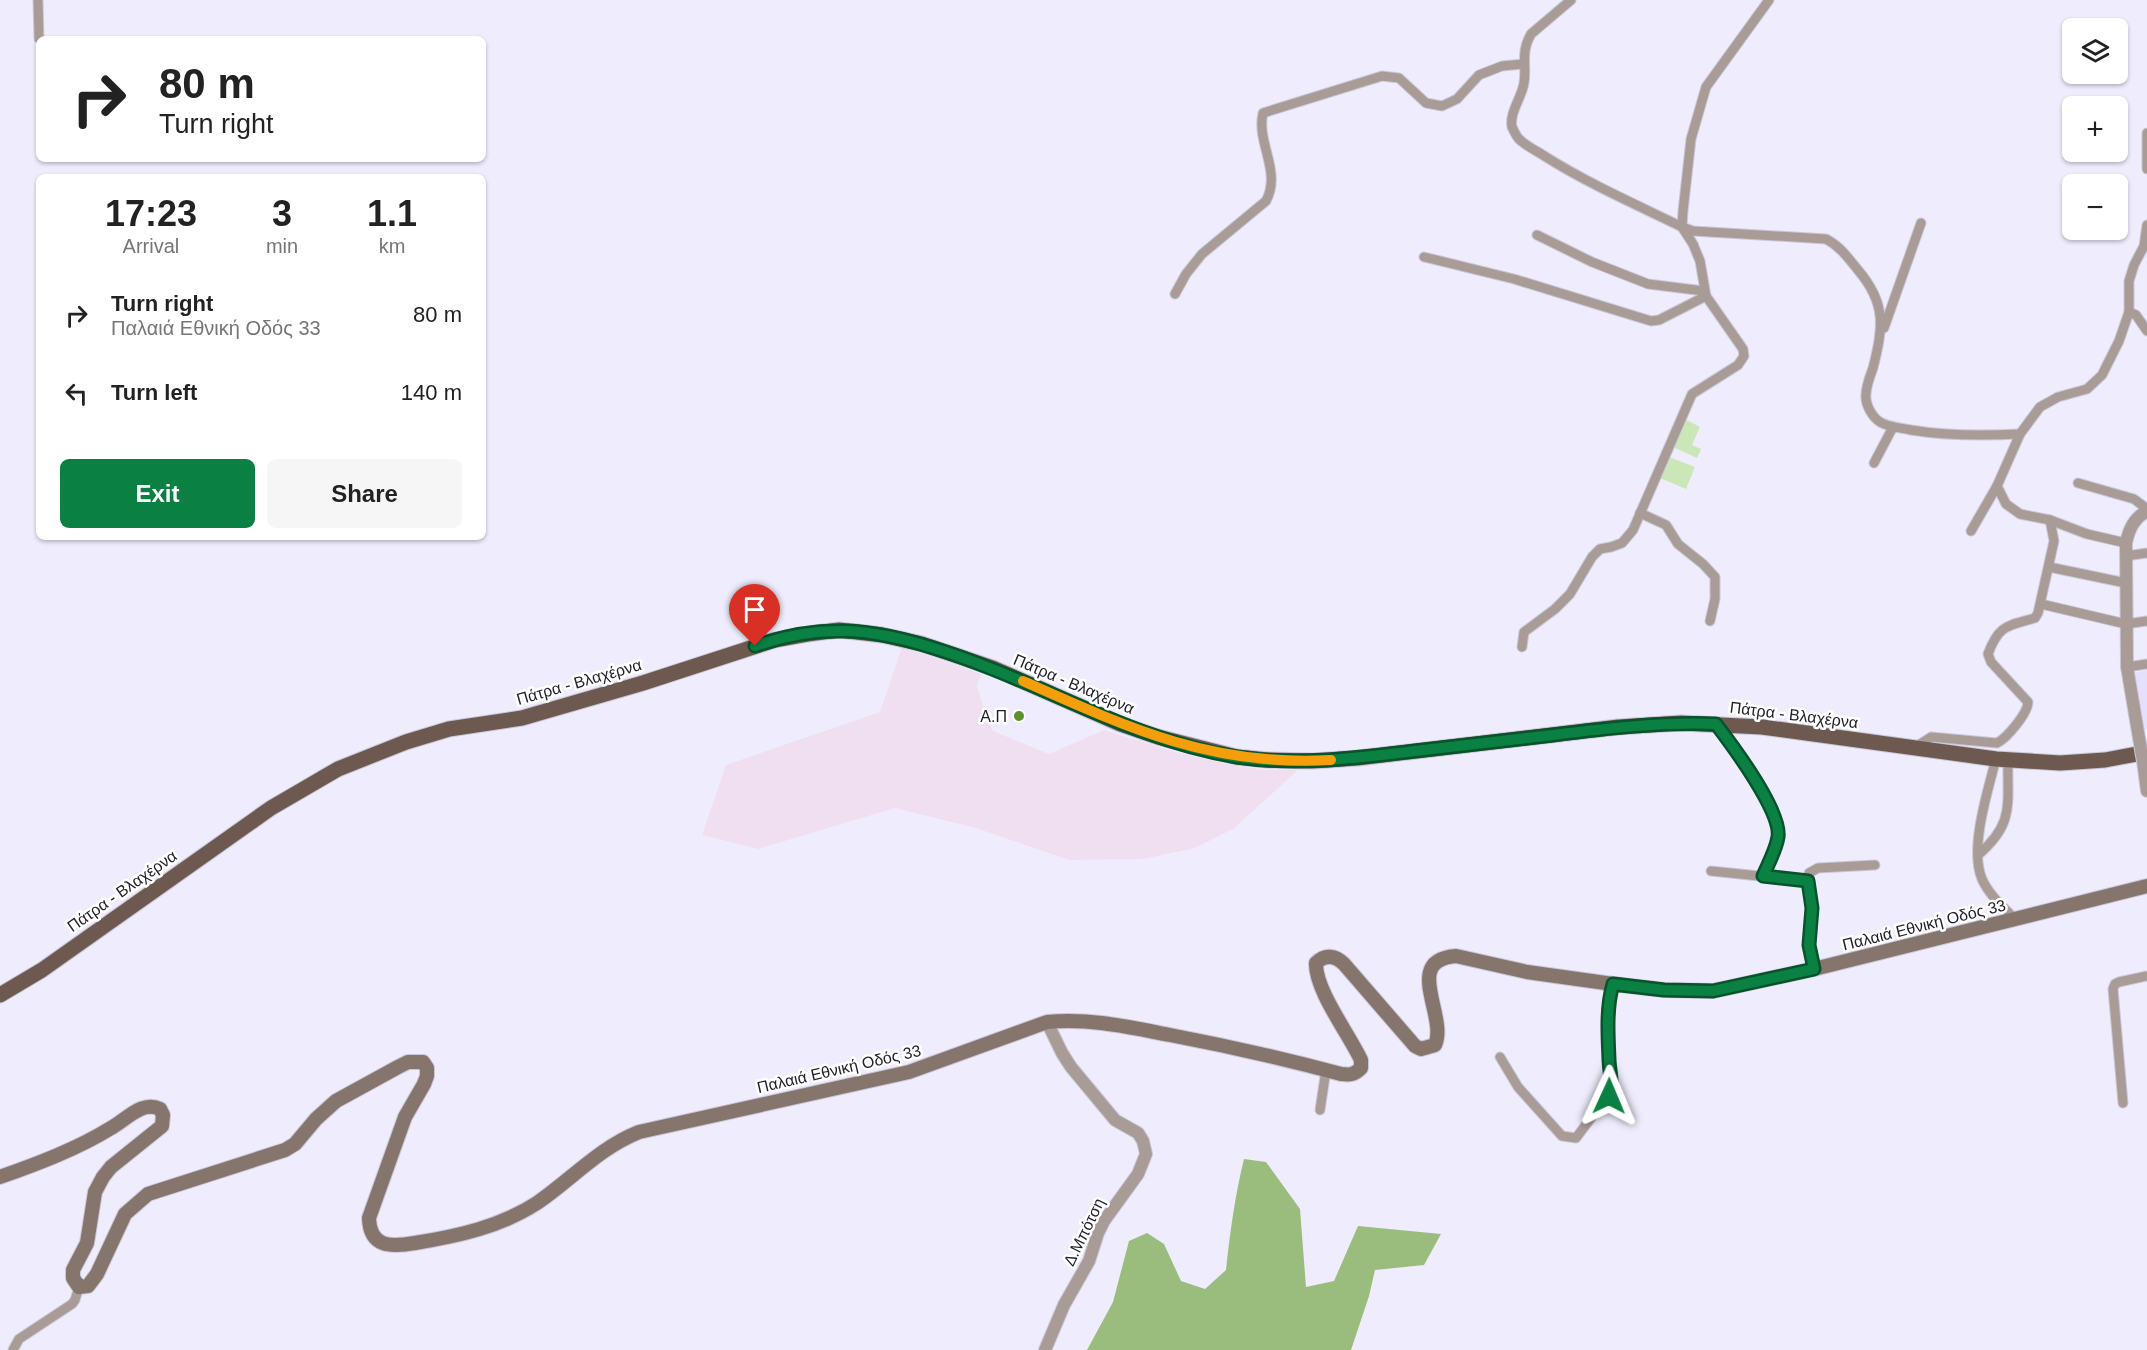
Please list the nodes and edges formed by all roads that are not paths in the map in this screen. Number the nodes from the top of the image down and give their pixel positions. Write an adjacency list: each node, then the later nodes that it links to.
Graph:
1 (38, 0): 4 (street)
2 (1571, 0): 5 (street)
3 (1769, 0): 10 (street)
4 (39, 36)
5 (1523, 64): 10 (street); 13 (street)
6 (2147, 133): 7 (street)
7 (2147, 169)
8 (1921, 223): 17 (street)
9 (2147, 225): 15 (street)
10 (1682, 227): 14 (street); 17 (street)
11 (1537, 235): 14 (street)
12 (1424, 257): 14 (street)
13 (1175, 294)
14 (1705, 294): 24 (street)
15 (2129, 312): 16 (street); 19 (street)
16 (2147, 331)
17 (1881, 336): 18 (street)
18 (1893, 427): 19 (street); 20 (street)
19 (2020, 434): 22 (street)
20 (1874, 463)
21 (2078, 483): 23 (street)
22 (1997, 486): 25 (street); 26 (street)
23 (2147, 510): 27 (street)
24 (1640, 513): 32 (street); 35 (street)
25 (2050, 520): 27 (street); 29 (street)
26 (1971, 531)
27 (2126, 549): 28 (street); 30 (street)
28 (2147, 553)
29 (2049, 567): 30 (street); 31 (street)
30 (2126, 583): 34 (street)
31 (2041, 604): 34 (street); 39 (street)
32 (1710, 621)
33 (2147, 621): 34 (street)
34 (2126, 624): 37 (street)
35 (1522, 647)
36 (2147, 664): 37 (street)
37 (2127, 667): 40 (street)
38 (1716, 724): 39 (main road, Πάτρα - Βλαχέρνα); 46 (street); 53 (main road, Πάτρα - Βλαχέρνα)
39 (1914, 748): 41 (main road, Πάτρα - Βλαχέρνα)
40 (2143, 752): 41 (main road, Πάτρα - Βλαχέρνα); 42 (street)
41 (2002, 759): 43 (street); 43 (street)
42 (2147, 791)
43 (1978, 855): 49 (street)
44 (1875, 865): 47 (street)
45 (1711, 871): 46 (street)
46 (1763, 876): 47 (street)
47 (1808, 881): 50 (street)
48 (2147, 886): 49 (main road, Παλαιά Εθνική Οδός 33)
49 (2015, 920): 50 (main road, Παλαιά Εθνική Οδός 33)
50 (1814, 969): 52 (main road, Παλαιά Εθνική Οδός 33)
51 (2147, 976): 57 (street)
52 (1613, 984): 55 (street); 56 (main road, Παλαιά Εθνική Οδός 33)
53 (0, 994)
54 (1047, 1022): 56 (main road, Παλαιά Εθνική Οδός 33); 60 (main road, Παλαιά Εθνική Οδός 33); 62 (street, Δ.Μπότση)
55 (1500, 1057)
56 (1326, 1070): 58 (street)
57 (2123, 1103)
58 (1320, 1110)
59 (0, 1177): 60 (main road)
60 (79, 1287): 61 (street)
61 (13, 1350)
62 (1045, 1350)

